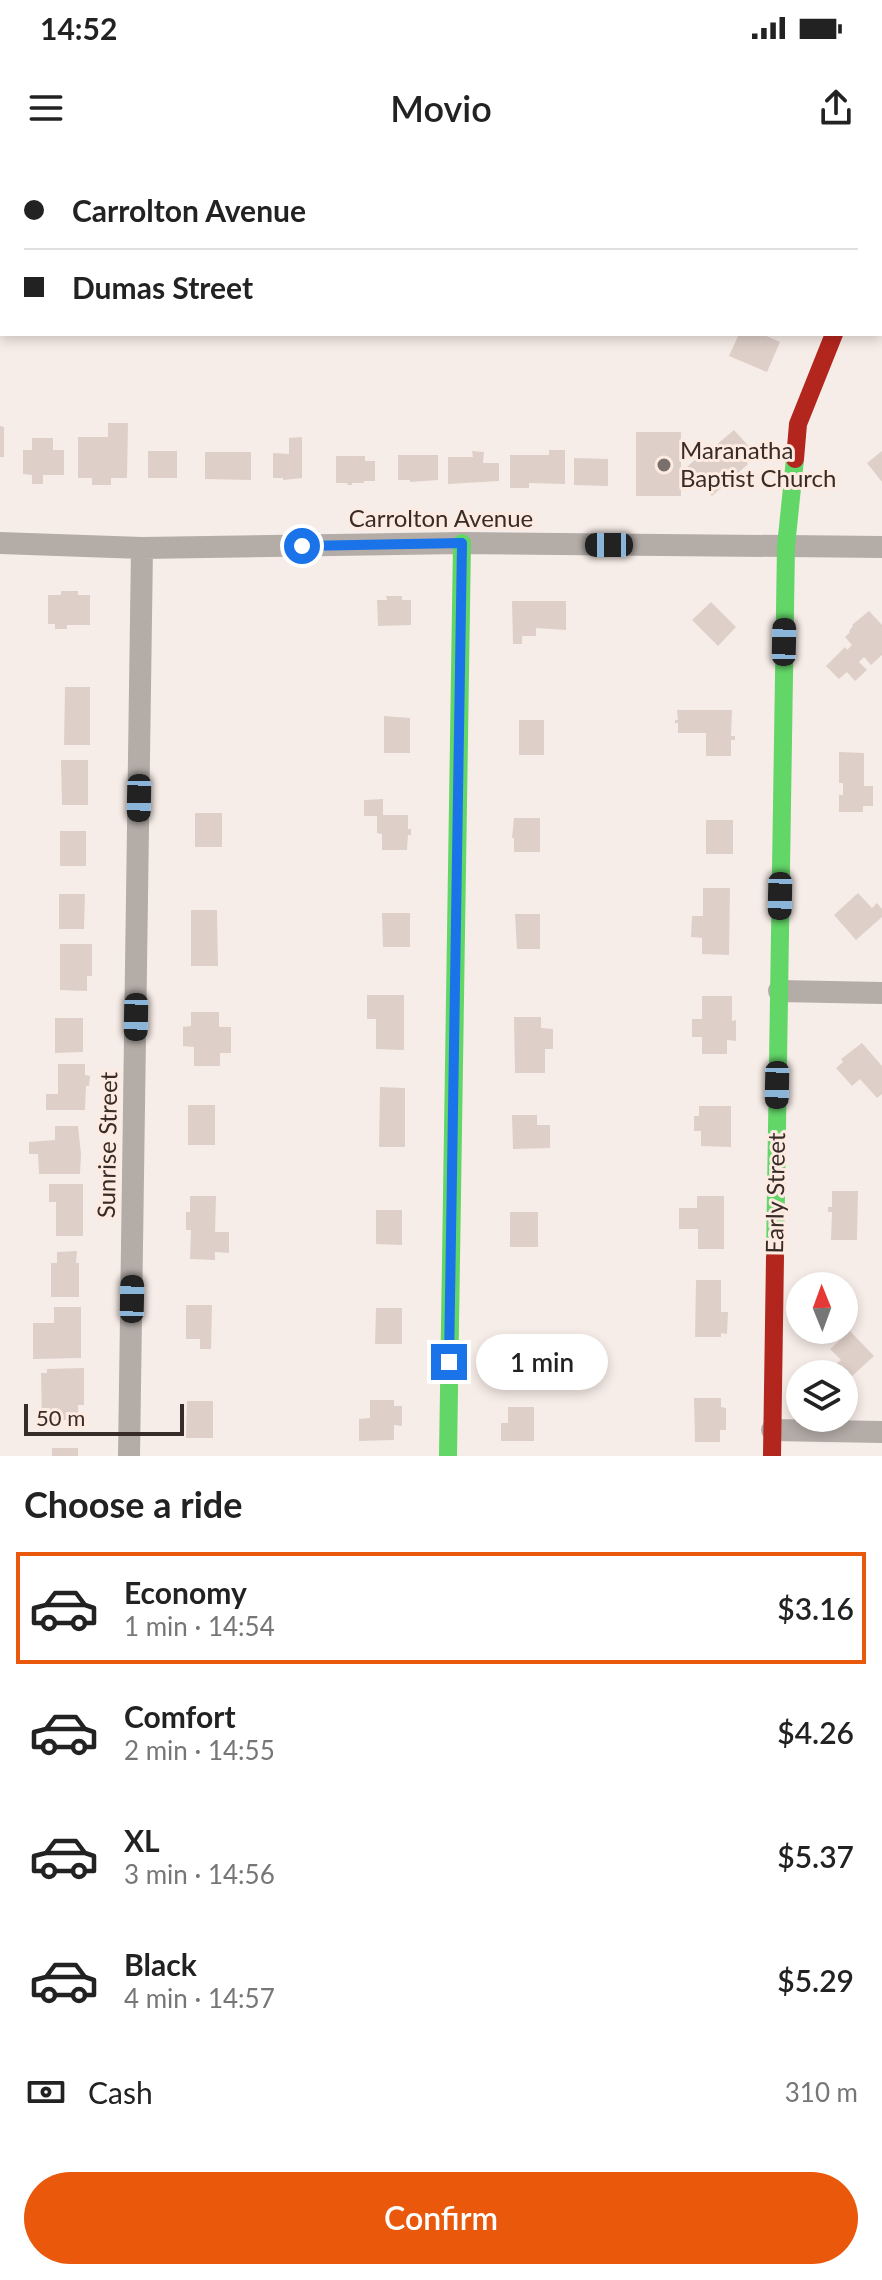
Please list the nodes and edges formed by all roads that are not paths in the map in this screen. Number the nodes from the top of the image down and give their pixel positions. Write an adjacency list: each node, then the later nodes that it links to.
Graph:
1 (833, 336): 4 (street, Early Street)
2 (0, 543): 6 (street, Carrolton Avenue)
3 (462, 543): 4 (street, Carrolton Avenue); 6 (street, Carrolton Avenue); 12 (street)
4 (786, 546): 5 (street, Carrolton Avenue); 7 (street, Early Street)
5 (882, 547)
6 (142, 548): 11 (street, Sunrise Street)
7 (779, 991): 8 (street); 9 (street, Early Street)
8 (882, 993)
9 (772, 1430): 10 (street); 13 (street, Early Street)
10 (882, 1432)
11 (129, 1456)
12 (448, 1456)
13 (772, 1456)

